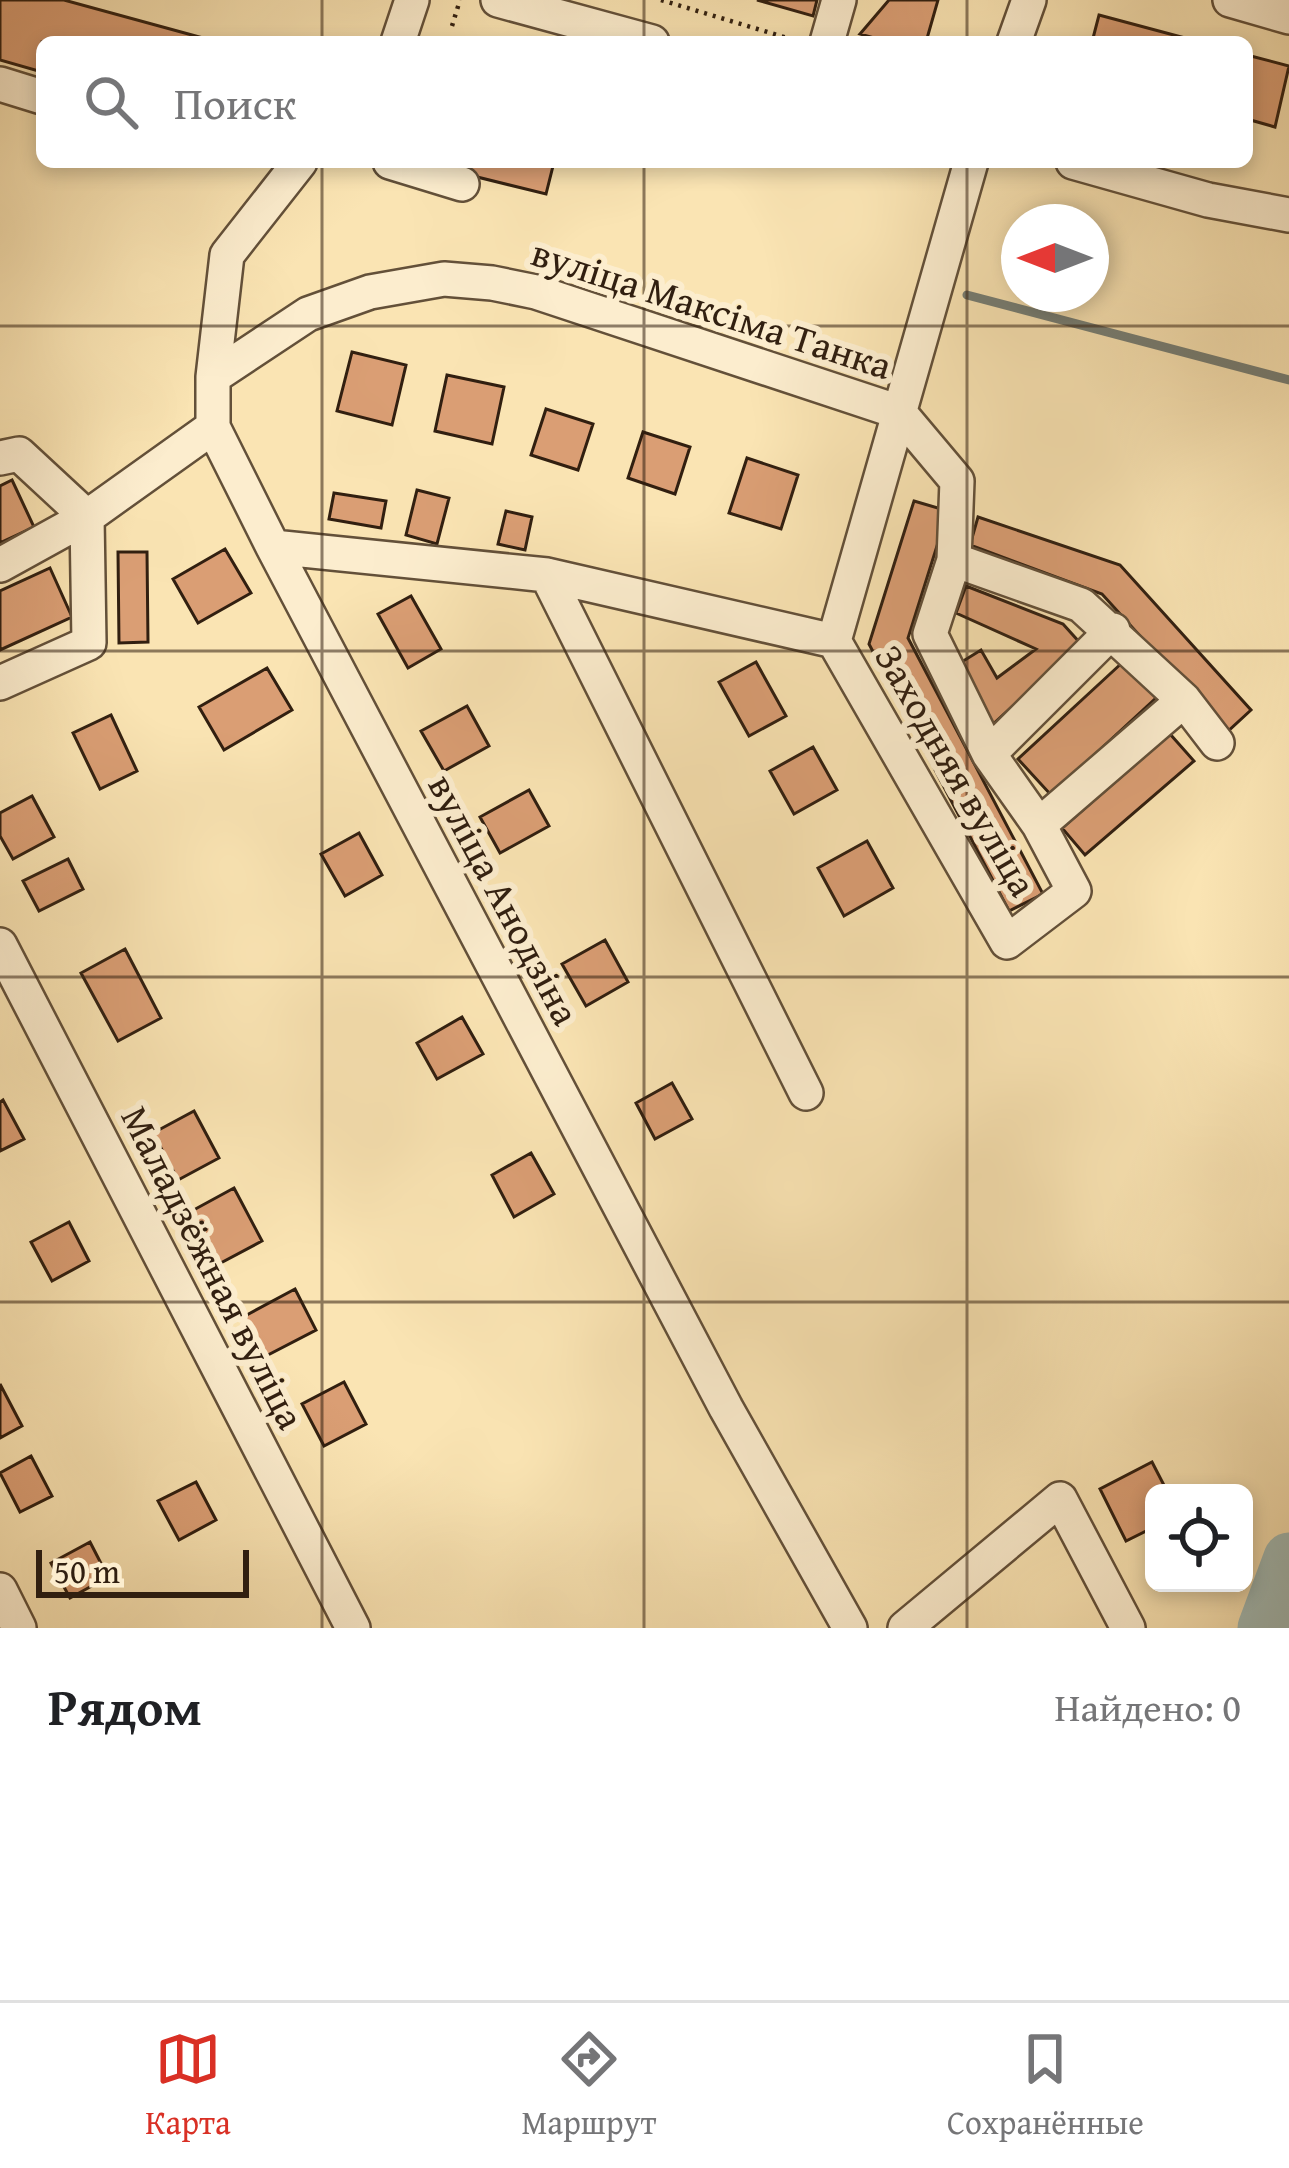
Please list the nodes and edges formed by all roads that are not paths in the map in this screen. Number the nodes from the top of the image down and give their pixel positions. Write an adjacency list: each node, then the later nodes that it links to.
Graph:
1 (412, 0): 7 (street)
2 (498, 0): 8 (street)
3 (839, 0): 9 (street)
4 (1029, 0): 10 (street)
5 (1230, 0): 6 (street)
6 (1289, 17)
7 (400, 36)
8 (630, 36)
9 (829, 36)
10 (1016, 36)
11 (0, 84): 12 (street)
12 (36, 95)
13 (295, 168): 19 (street)
14 (410, 168): 17 (street)
15 (969, 168): 20 (street)
16 (1093, 168): 18 (street)
17 (463, 184)
18 (1289, 214)
19 (214, 377): 20 (street, вуліца Максіма Танка); 21 (street)
20 (899, 412): 25 (street); 29 (street)
21 (212, 427): 23 (street); 24 (street, вуліца Анодзіна)
22 (0, 458): 23 (street)
23 (87, 517): 26 (street); 30 (street)
24 (273, 547): 27 (street); 40 (street, вуліца Анодзіна)
25 (954, 560): 28 (street); 33 (street)
26 (0, 565)
27 (547, 575): 29 (street); 36 (street)
28 (1113, 630): 31 (street); 33 (street)
29 (834, 640): 34 (street, Заходняя вуліца)
30 (0, 683)
31 (1184, 700): 32 (street); 34 (street)
32 (1217, 743)
33 (989, 754): 34 (street)
34 (1039, 825)
35 (0, 945): 39 (street, Маладзёжная вуліца)
36 (806, 1093)
37 (0, 1590): 38 (street)
38 (19, 1628)
39 (352, 1628)
40 (850, 1628)
41 (905, 1628): 42 (street)
42 (1128, 1628)

